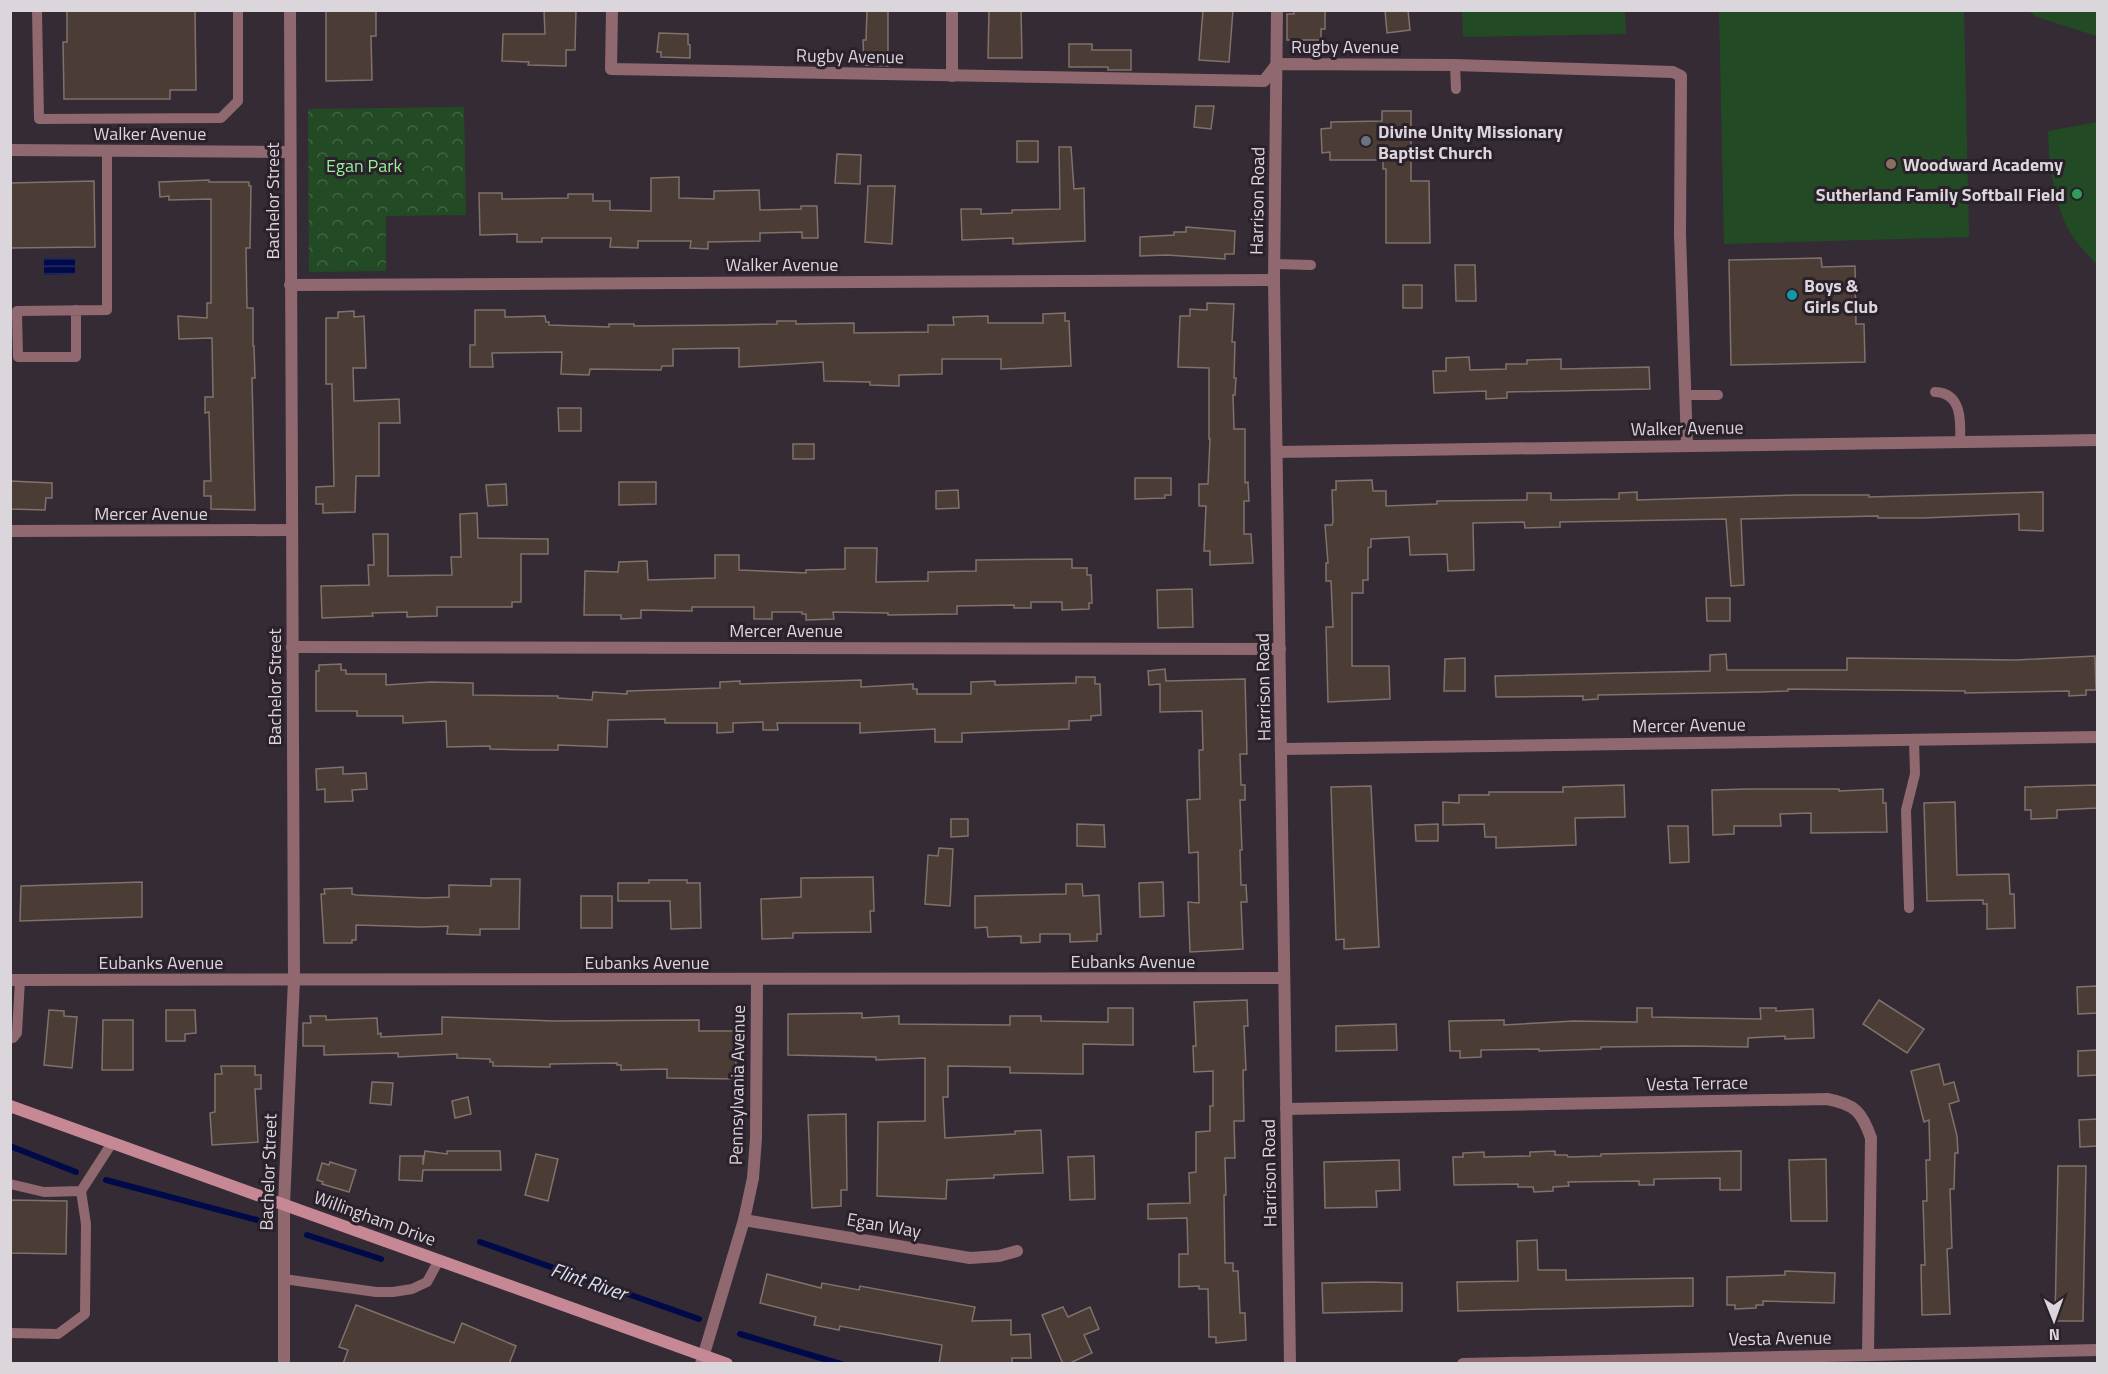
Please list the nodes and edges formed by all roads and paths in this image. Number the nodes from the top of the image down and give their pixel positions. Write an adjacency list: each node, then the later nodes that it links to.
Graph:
1 (38, 10): 2 (lane)
2 (238, 10)
3 (290, 10): 13 (street, Bachelor Street)
4 (612, 10): 9 (street, Rugby Avenue)
5 (952, 10): 9 (street)
6 (1277, 10): 7 (street, Harrison Road)
7 (1277, 64): 8 (street, Rugby Avenue); 9 (street, Rugby Avenue); 14 (street, Harrison Road)
8 (1455, 65): 10 (lane); 21 (street, Rugby Avenue)
9 (952, 76)
10 (1456, 88)
11 (10, 150): 12 (street, Walker Avenue)
12 (107, 151): 13 (street, Walker Avenue); 18 (lane)
13 (290, 152): 17 (street, Bachelor Street)
14 (1274, 264): 15 (lane); 16 (street, Harrison Road)
15 (1311, 265)
16 (1274, 280): 17 (street, Walker Avenue); 26 (street, Harrison Road)
17 (290, 285): 28 (street, Bachelor Street)
18 (76, 310): 19 (lane); 19 (lane)
19 (14, 311)
20 (1935, 392): 24 (lane)
21 (1685, 395): 22 (lane); 25 (street, Rugby Avenue)
22 (1718, 395)
23 (2097, 440): 24 (street, Walker Avenue)
24 (1960, 442): 25 (street, Walker Avenue)
25 (1687, 446): 26 (street, Walker Avenue)
26 (1277, 452): 30 (street, Harrison Road)
27 (10, 531): 28 (street, Mercer Avenue)
28 (291, 531): 29 (street, Bachelor Street)
29 (292, 647): 30 (street, Mercer Avenue); 37 (street, Bachelor Street)
30 (1280, 650): 33 (street, Harrison Road)
31 (2097, 737): 32 (street, Mercer Avenue)
32 (1914, 740): 33 (street, Mercer Avenue); 34 (lane)
33 (1282, 748): 35 (street, Harrison Road)
34 (1909, 908)
35 (1284, 978): 38 (street, Eubanks Avenue); 41 (street, Harrison Road)
36 (15, 980): 37 (street, Eubanks Avenue); 39 (lane)
37 (294, 980): 38 (street, Eubanks Avenue); 45 (street, Bachelor Street)
38 (757, 980): 46 (street, Pennsylvania Avenue)
39 (10, 1038)
40 (10, 1106): 42 (street, Willingham Drive)
41 (1286, 1109): 52 (street, Vesta Terrace); 56 (street, Harrison Road)
42 (112, 1143): 44 (lane); 45 (street, Willingham Drive)
43 (10, 1184): 44 (lane)
44 (81, 1191): 50 (lane)
45 (284, 1204): 48 (street, Willingham Drive); 49 (street, Bachelor Street)
46 (744, 1220): 47 (street, Egan Way); 53 (street, Pennsylvania Avenue)
47 (1017, 1251)
48 (439, 1260): 49 (lane); 53 (street, Willingham Drive)
49 (284, 1280): 54 (street, Bachelor Street)
50 (10, 1333)
51 (2097, 1350): 52 (street, Vesta Avenue)
52 (1868, 1354): 57 (street, Vesta Avenue)
53 (702, 1359): 55 (street, Willingham Drive)
54 (284, 1364)
55 (727, 1364)
56 (1290, 1364)
57 (1463, 1364)

